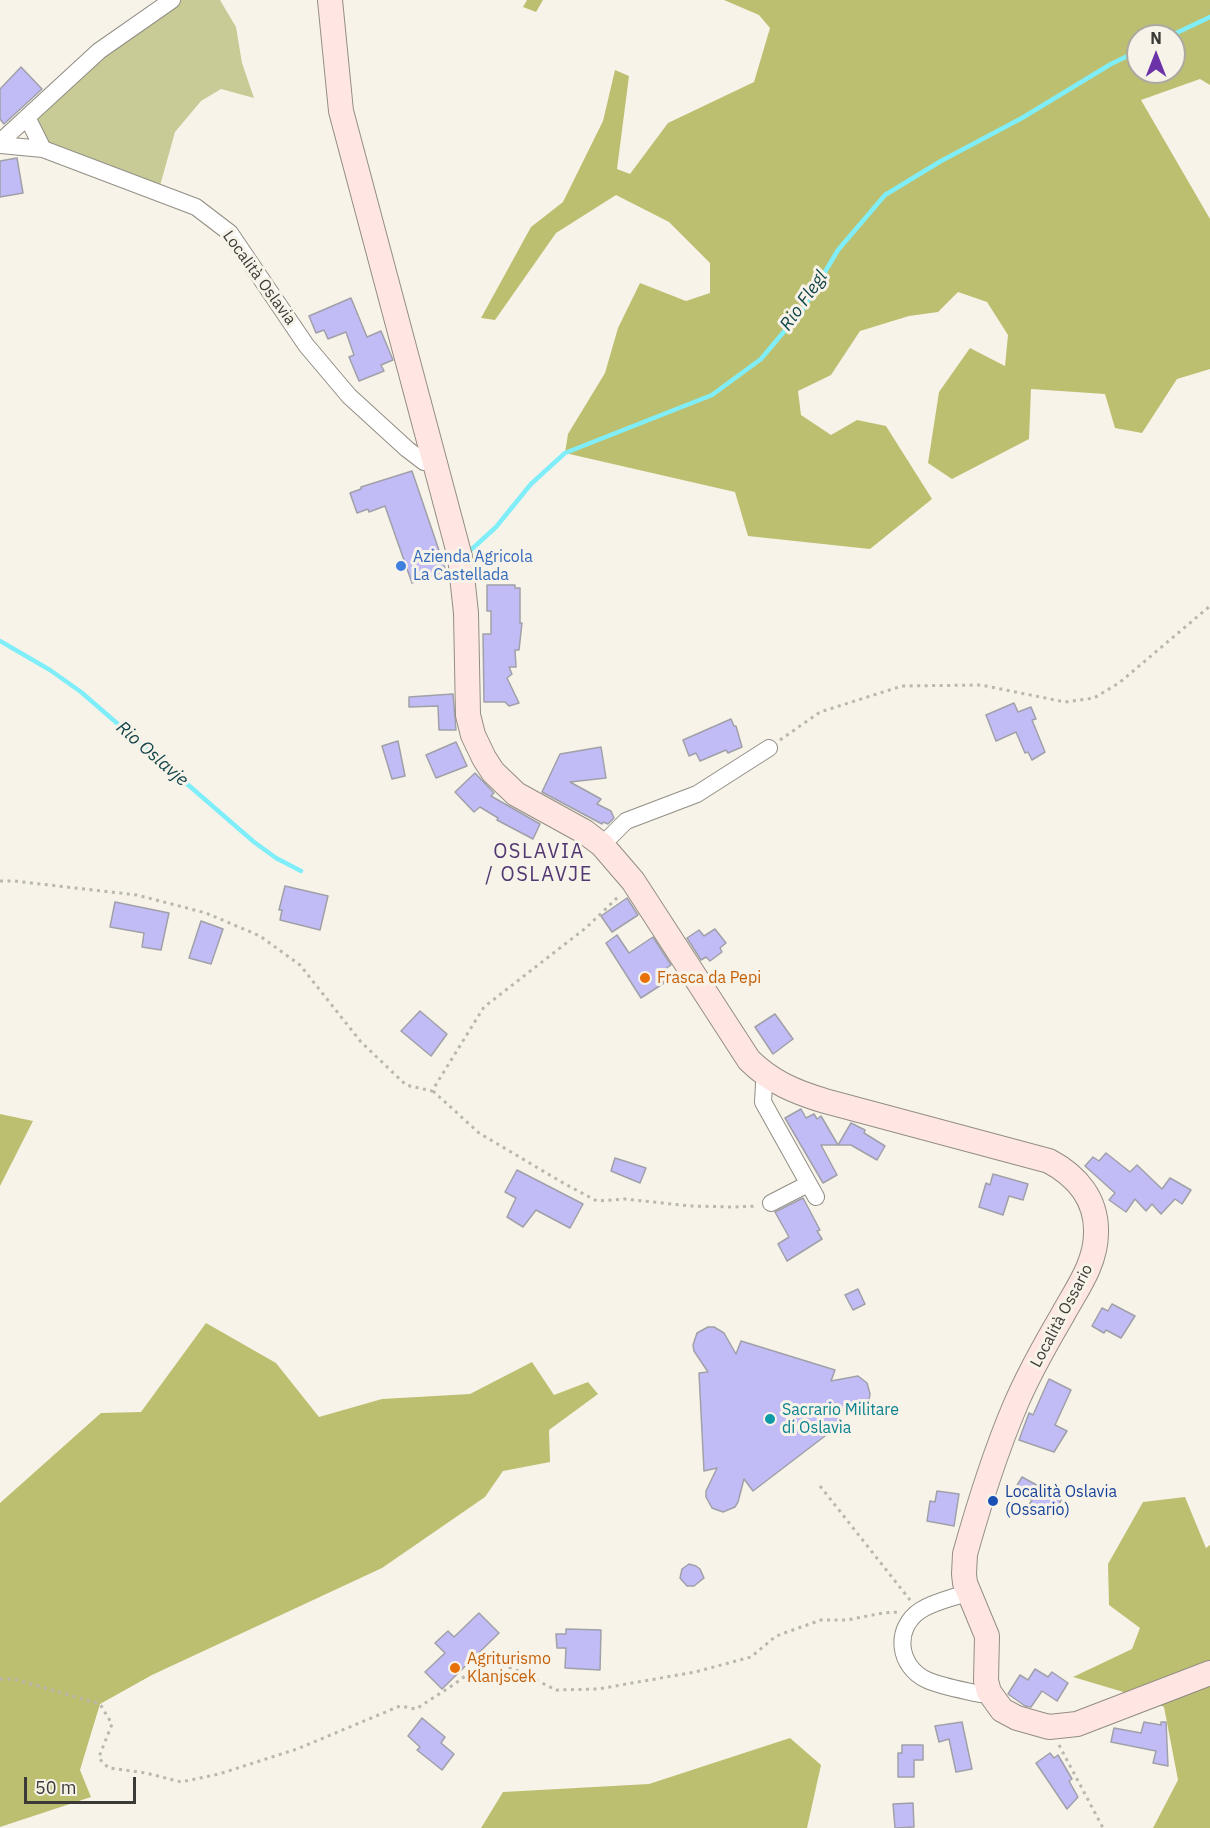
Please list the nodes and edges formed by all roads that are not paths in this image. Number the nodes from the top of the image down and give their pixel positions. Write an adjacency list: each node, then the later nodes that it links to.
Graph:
1 (172, 0): 3 (street, Località Oslavia)
2 (330, 0): 6 (street)
3 (27, 117): 4 (street, Località Oslavia); 5 (street)
4 (0, 143): 5 (street, Località Oslavia)
5 (43, 149): 6 (street, Località Oslavia)
6 (435, 461): 8 (street, Località Ossario)
7 (769, 748): 8 (street)
8 (602, 845): 9 (street, Località Ossario)
9 (768, 1077): 10 (street); 11 (street, Località Ossario)
10 (771, 1203)
11 (969, 1592): 13 (street, Località Ossario); 13 (street)
12 (1210, 1673): 13 (street)
13 (989, 1692)

